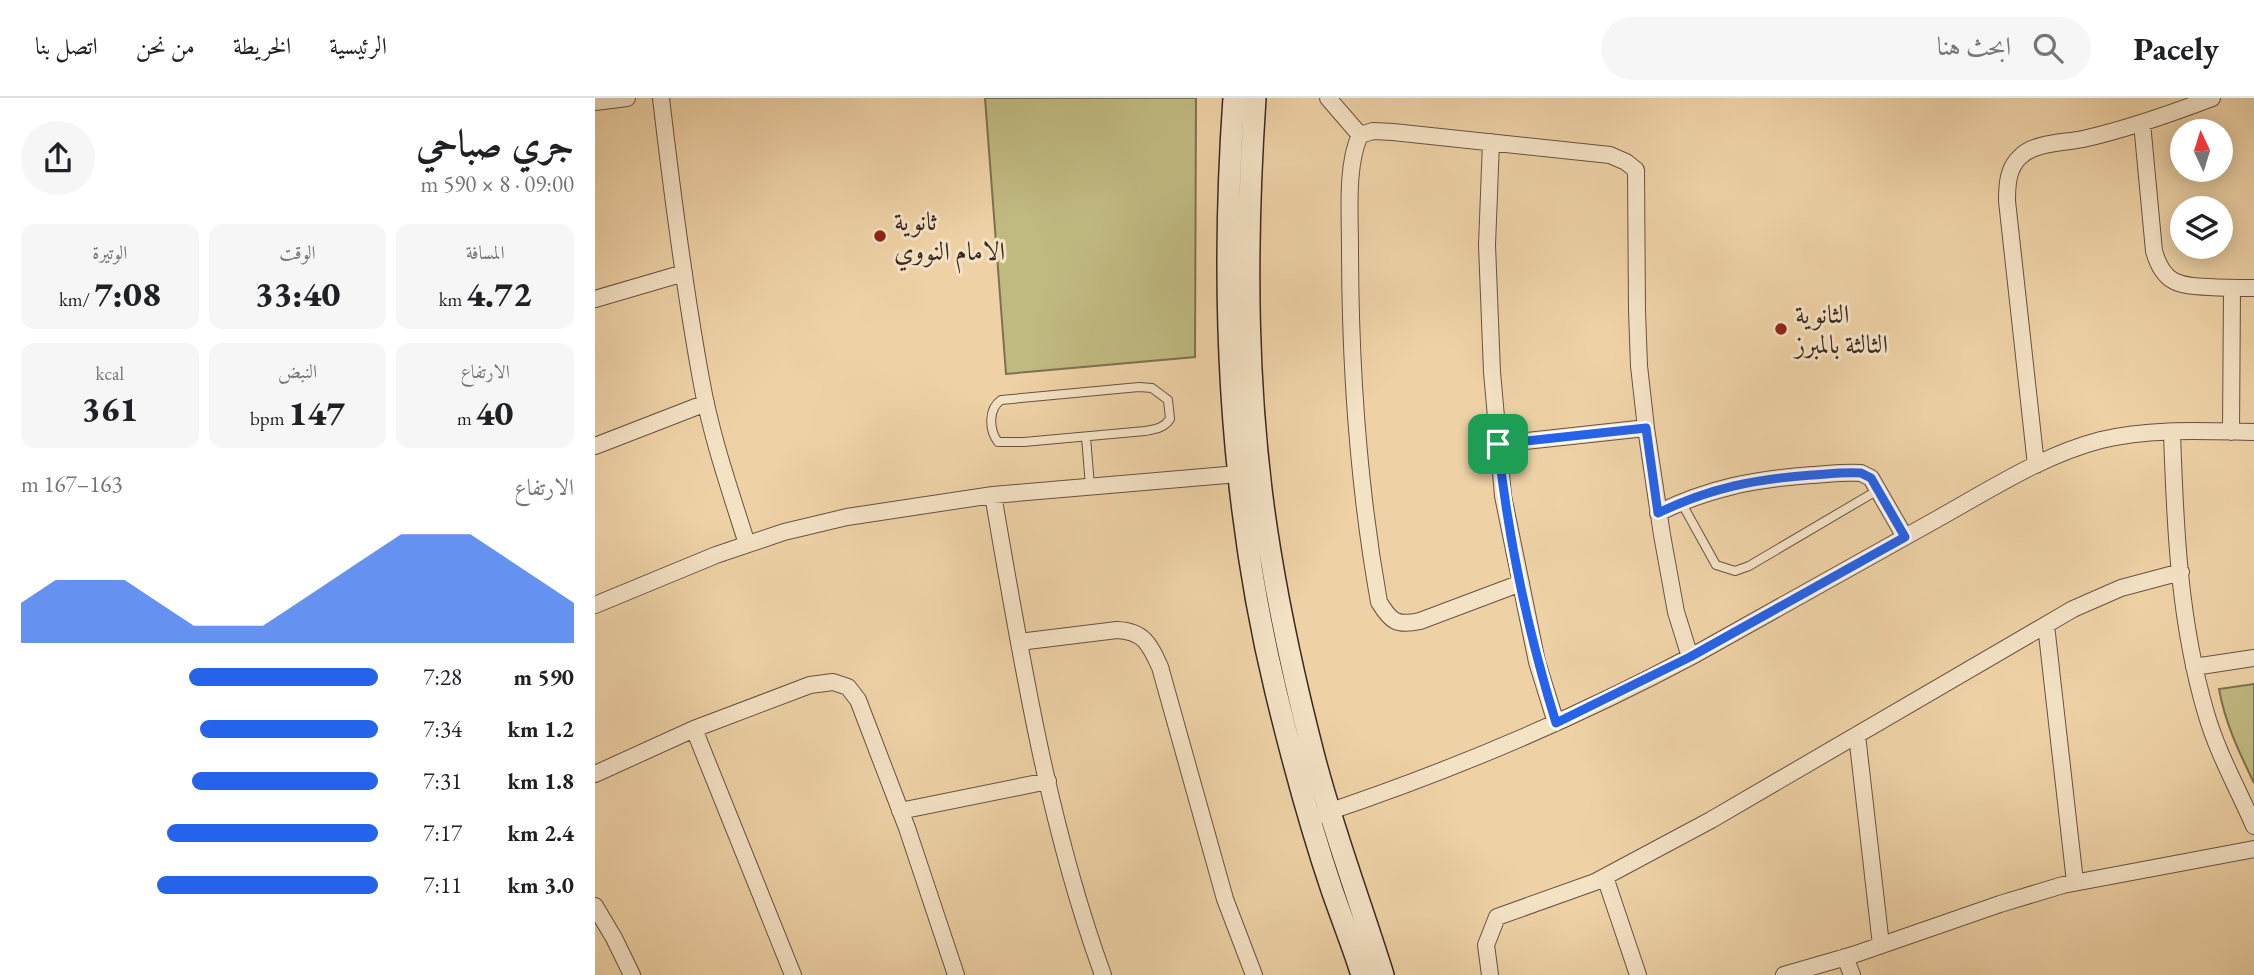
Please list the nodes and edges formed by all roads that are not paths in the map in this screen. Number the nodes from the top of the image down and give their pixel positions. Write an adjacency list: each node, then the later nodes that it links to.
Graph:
1 (627, 98): 7 (street)
2 (661, 98): 11 (street)
3 (1234, 98): 24 (street)
4 (1255, 98): 46 (street)
5 (1328, 98): 9 (street)
6 (2212, 98): 8 (street)
7 (595, 102)
8 (2142, 122): 12 (street); 23 (street)
9 (1360, 135): 10 (street); 33 (street)
10 (1491, 142): 16 (street); 21 (street)
11 (684, 273): 14 (street); 15 (street)
12 (2232, 288): 13 (street); 18 (street)
13 (2254, 288)
14 (595, 299)
15 (706, 403): 22 (street); 31 (street)
16 (1646, 428): 21 (street); 29 (street)
17 (2172, 432): 18 (street); 23 (street); 32 (street)
18 (2231, 432): 19 (street)
19 (2254, 432)
20 (1086, 437): 20 (lane); 25 (lane)
21 (1498, 444): 33 (street)
22 (595, 446)
23 (2036, 465): 30 (street)
24 (1238, 474): 25 (street); 46 (street)
25 (1090, 486): 27 (street)
26 (1878, 490): 28 (street); 28 (lane); 30 (street)
27 (993, 495): 31 (street); 36 (street)
28 (1681, 502): 29 (street)
29 (1658, 513): 37 (street)
30 (1905, 537): 37 (street)
31 (747, 544): 34 (street)
32 (2181, 572): 35 (street); 39 (street)
33 (1521, 583): 40 (street)
34 (595, 605)
35 (2046, 625): 42 (street); 50 (street)
36 (1019, 642): 44 (street); 58 (street)
37 (1690, 657): 40 (street)
38 (2254, 658): 39 (street)
39 (2194, 667): 47 (street)
40 (1556, 723): 46 (street)
41 (694, 729): 43 (street); 45 (street); 55 (street)
42 (1857, 735): 49 (street); 52 (street)
43 (595, 774)
44 (1048, 781): 45 (street); 57 (street)
45 (900, 811): 56 (street)
46 (1320, 815): 59 (street); 60 (street)
47 (2254, 826)
48 (2254, 849): 50 (street)
49 (1605, 877): 61 (street); 62 (street)
50 (2075, 882): 52 (street)
51 (595, 906): 54 (street)
52 (1881, 945): 53 (street)
53 (1846, 957): 63 (street); 64 (street)
54 (632, 975)
55 (793, 975)
56 (956, 975)
57 (1103, 975)
58 (1255, 975)
59 (1362, 975)
60 (1383, 975)
61 (1490, 975)
62 (1638, 975)
63 (1784, 975)
64 (1852, 975)

